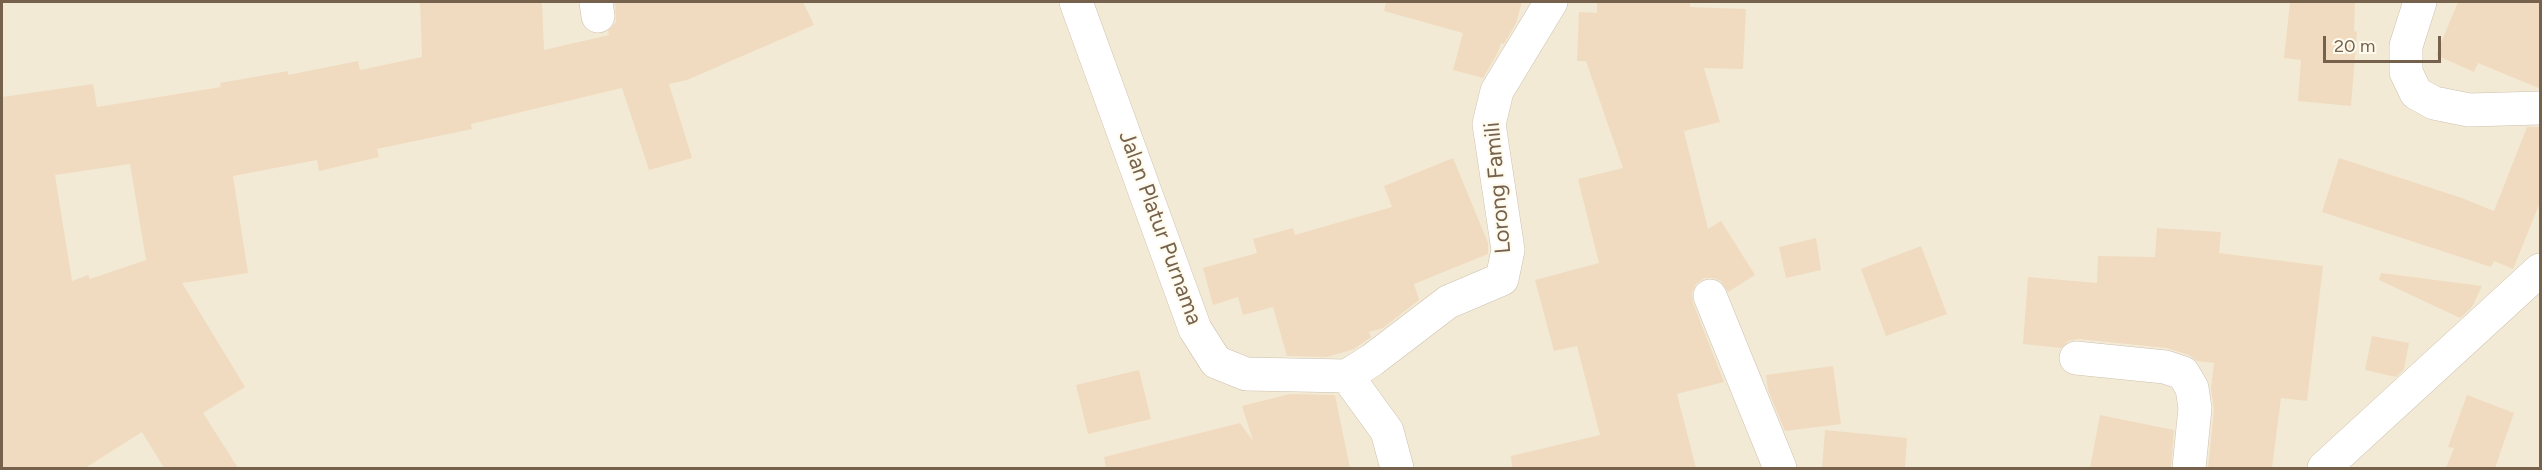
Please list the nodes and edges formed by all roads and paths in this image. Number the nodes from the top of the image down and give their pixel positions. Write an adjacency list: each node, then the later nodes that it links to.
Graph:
1 (1076, 2): 8 (street, Jalan Platur Purnama)
2 (1551, 2): 8 (street, Lorong Famili)
3 (2420, 2): 4 (street)
4 (2541, 108)
5 (2541, 270): 9 (street)
6 (1710, 296): 11 (street)
7 (2076, 358): 12 (street)
8 (1347, 376): 10 (street)
9 (2339, 465)
10 (1397, 468)
11 (1780, 468)
12 (2189, 468)

